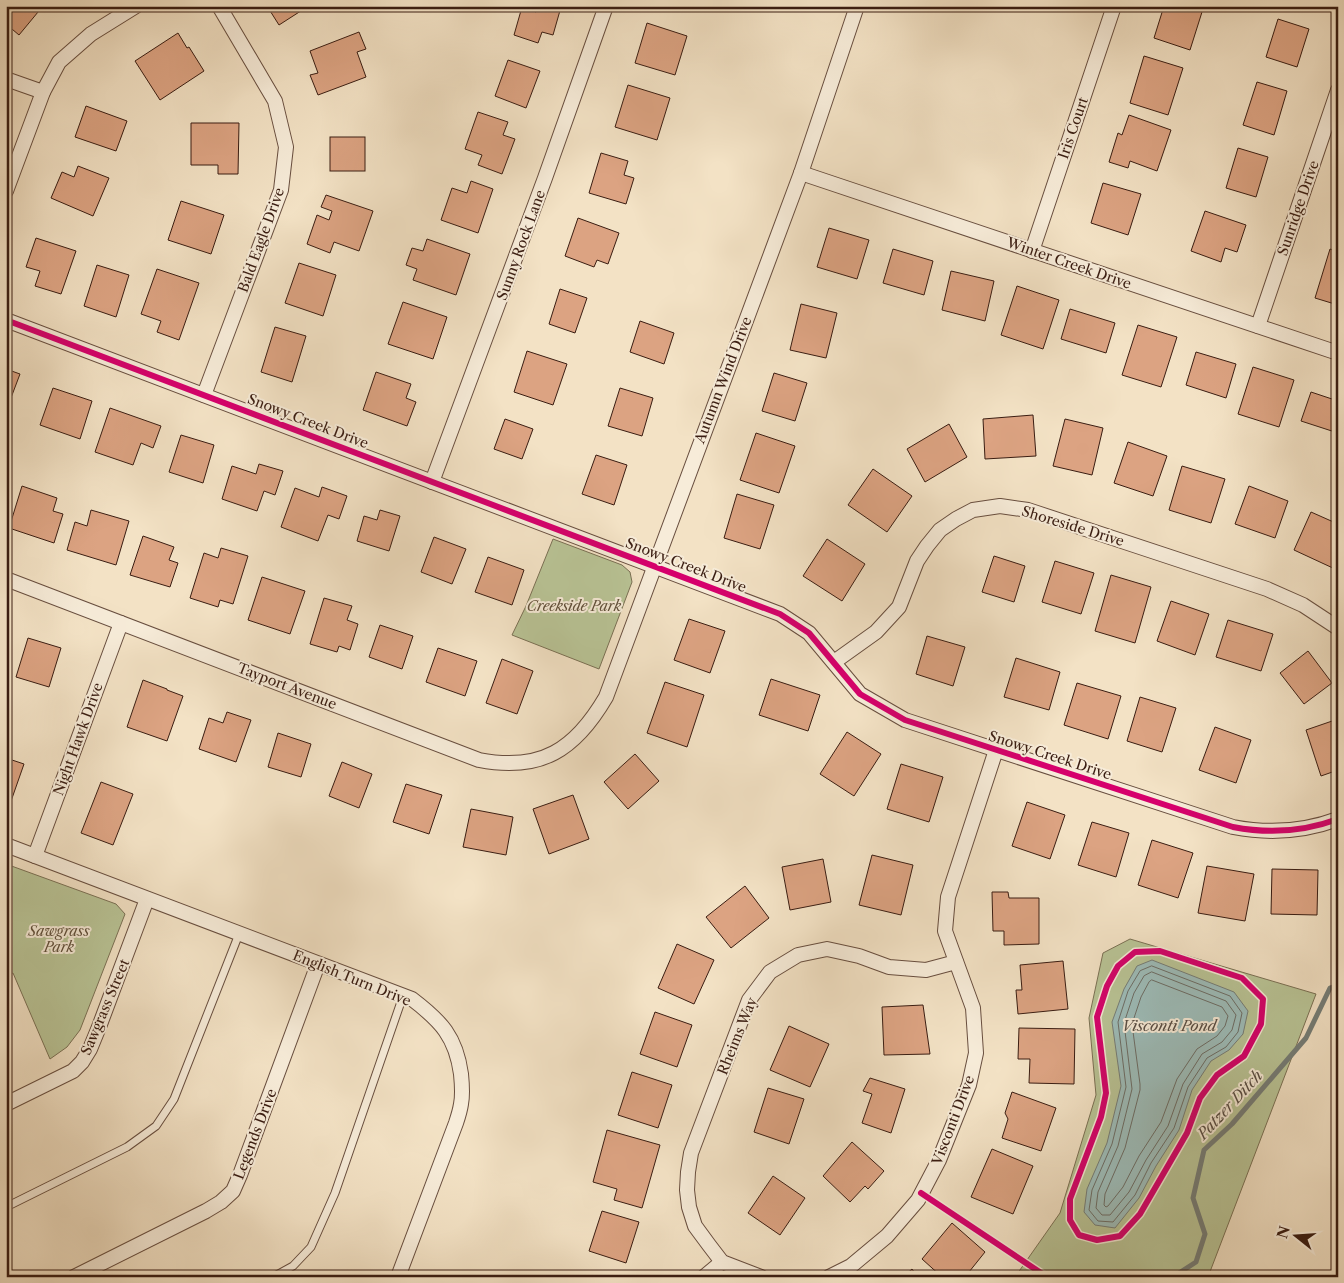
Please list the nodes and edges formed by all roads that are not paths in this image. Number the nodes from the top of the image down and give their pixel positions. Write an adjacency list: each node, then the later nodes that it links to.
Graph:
1 (136, 6): 8 (street)
2 (219, 6): 15 (street, Bald Eagle Drive)
3 (606, 6): 16 (street, Sunny Rock Lane)
4 (857, 6): 9 (street, Autumn Wind Drive)
5 (1114, 6): 11 (street, Iris Court)
6 (6, 79): 8 (street)
7 (1338, 90): 13 (street, Sunridge Drive)
8 (43, 92): 10 (street)
9 (801, 173): 11 (street, Winter Creek Drive); 17 (street, Autumn Wind Drive)
10 (6, 191)
11 (1032, 251): 13 (street, Winter Creek Drive)
12 (6, 320): 15 (street, Snowy Creek Drive)
13 (1258, 326): 14 (street, Winter Creek Drive)
14 (1338, 353)
15 (204, 395): 16 (street, Snowy Creek Drive)
16 (432, 482): 17 (street, Snowy Creek Drive)
17 (654, 566): 21 (street, Snowy Creek Drive); 22 (street, Autumn Wind Drive)
18 (6, 579): 19 (street, Tayport Avenue)
19 (121, 623): 22 (street, Tayport Avenue); 26 (street, Night Hawk Drive)
20 (1338, 628): 21 (street, Shoreside Drive)
21 (834, 662): 23 (street, Snowy Creek Drive)
22 (569, 743)
23 (996, 750): 24 (street, Snowy Creek Drive); 29 (street, Visconti Drive)
24 (1338, 819)
25 (6, 845): 26 (street, English Turn Drive)
26 (35, 856): 27 (street, English Turn Drive)
27 (148, 899): 28 (street, English Turn Drive); 32 (street, Sawgrass Street)
28 (239, 934): 30 (street, English Turn Drive); 33 (lane)
29 (956, 962): 34 (street, Rheims Way); 40 (street, Visconti Drive)
30 (318, 964): 31 (street, English Turn Drive); 35 (street, Legends Drive)
31 (403, 996): 36 (lane); 37 (street, English Turn Drive)
32 (6, 1104)
33 (6, 1207)
34 (722, 1262): 38 (street); 39 (street)
35 (74, 1277)
36 (273, 1277)
37 (398, 1277)
38 (704, 1277)
39 (761, 1277)
40 (829, 1277)

